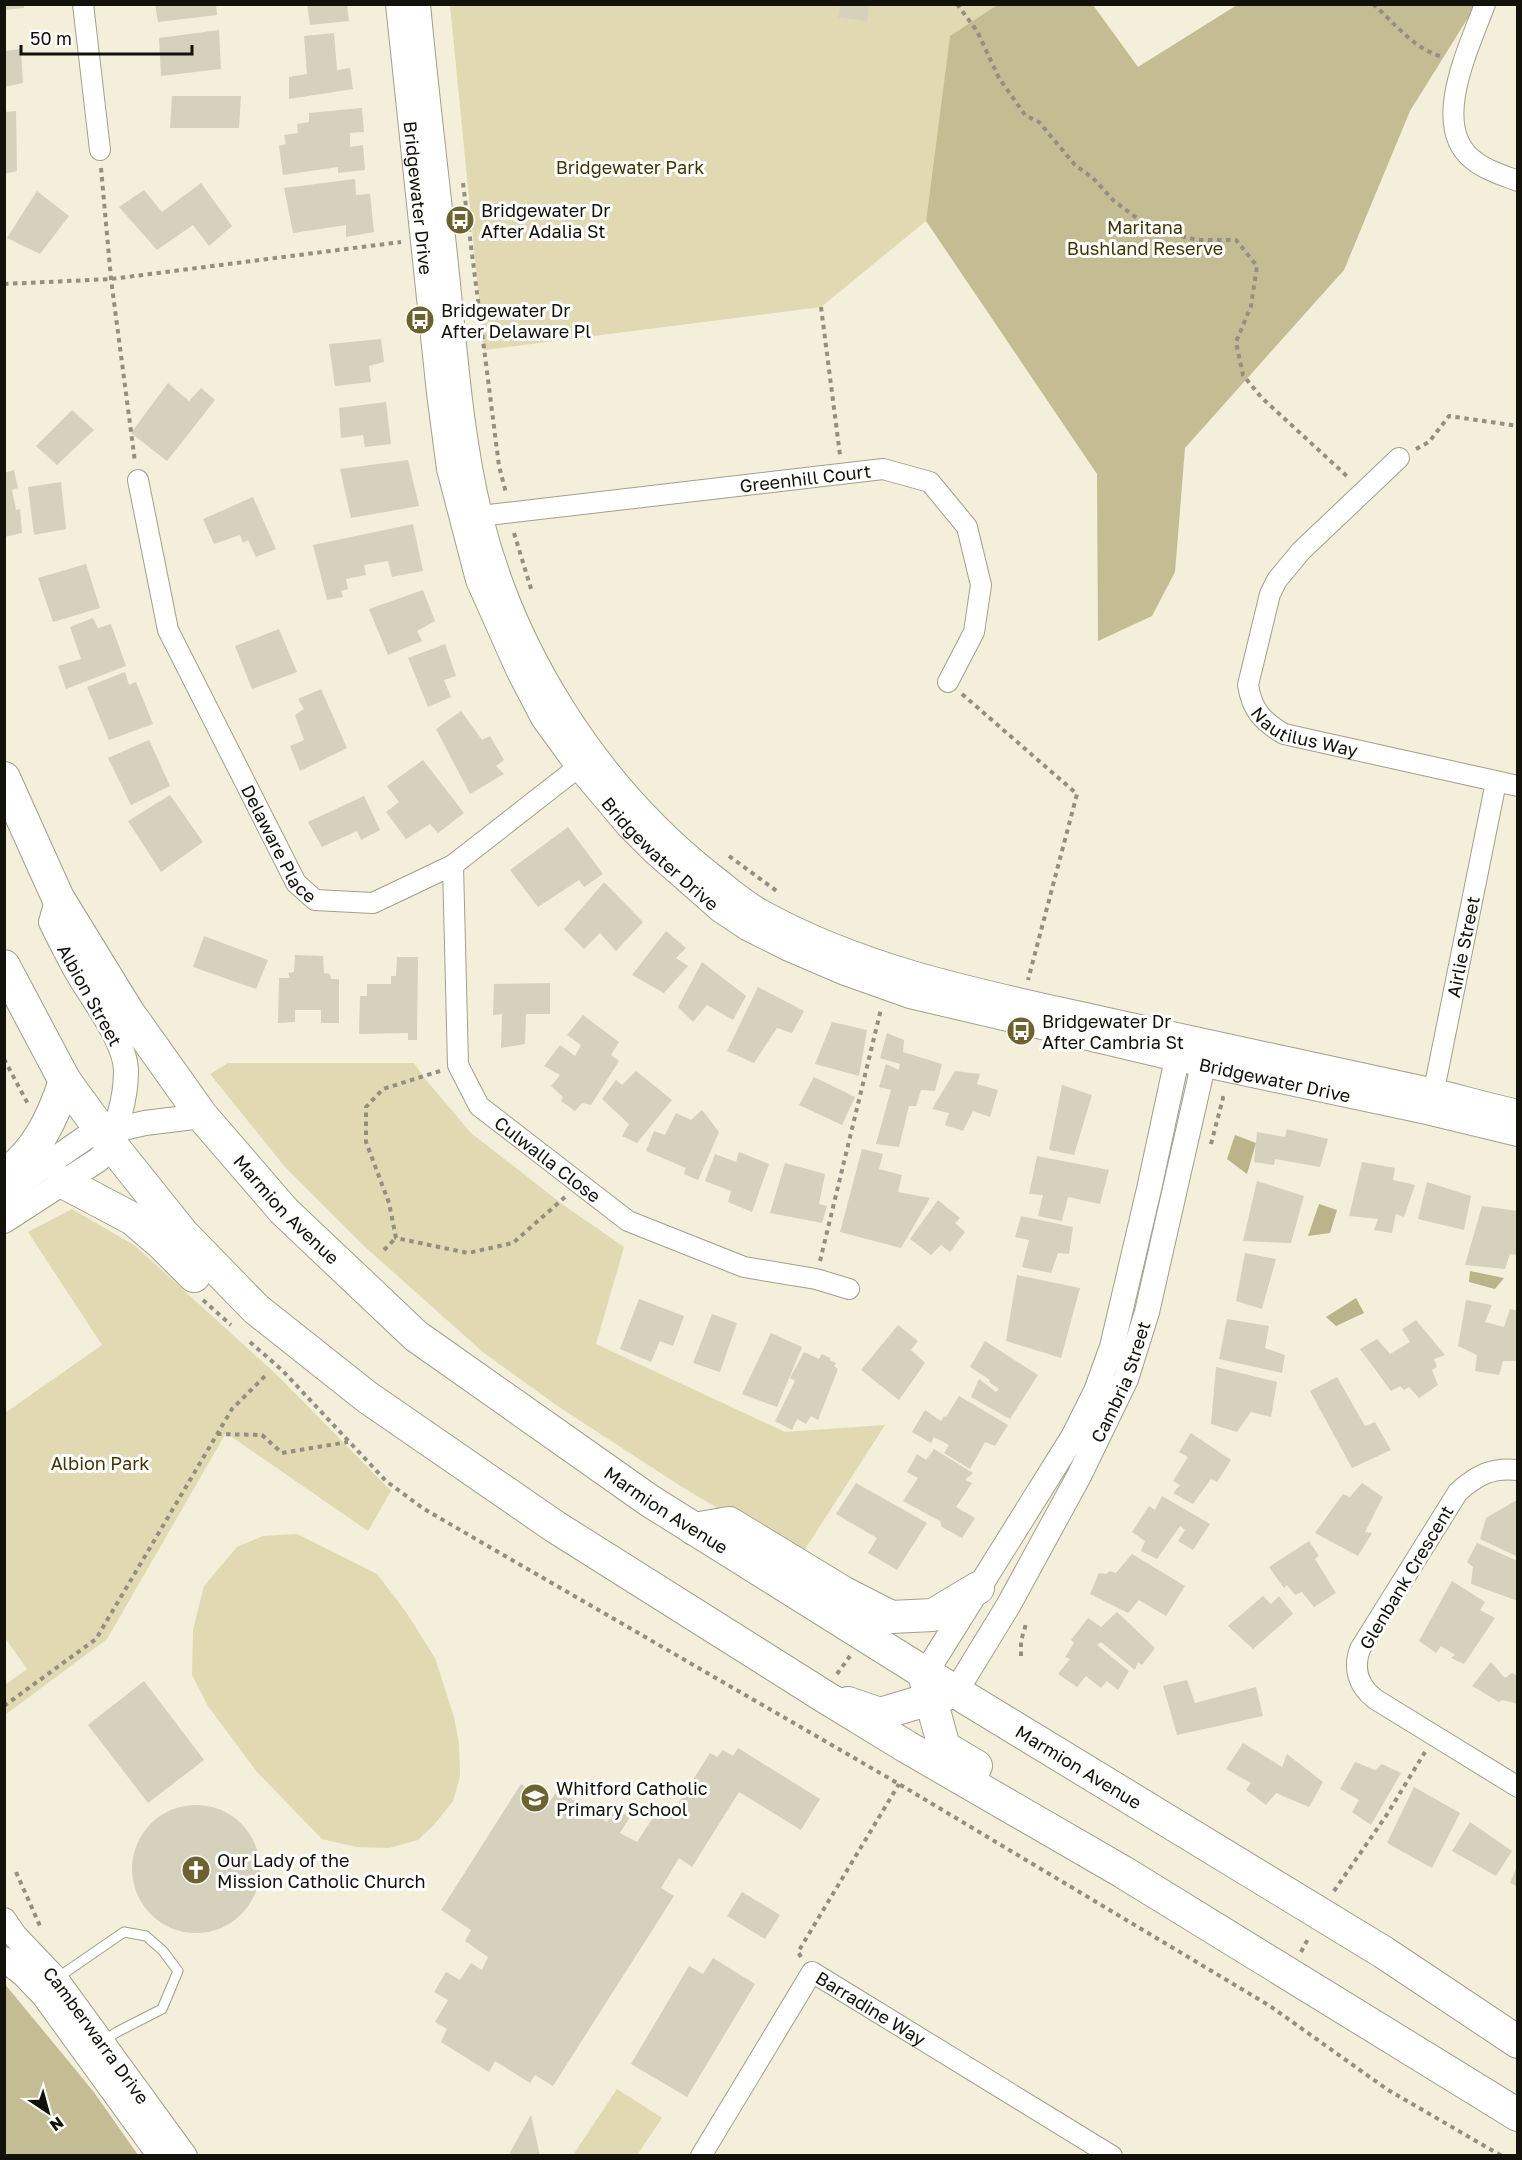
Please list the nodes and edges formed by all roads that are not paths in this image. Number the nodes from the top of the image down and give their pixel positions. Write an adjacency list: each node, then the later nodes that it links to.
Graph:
1 (82, 4): 5 (street)
2 (398, 4): 9 (street, Bridgewater Drive)
3 (418, 4): 9 (street, Bridgewater Drive)
4 (1485, 4): 6 (street)
5 (100, 150)
6 (1518, 181)
7 (1399, 458): 13 (street, Nautilus Way)
8 (138, 480): 15 (street, Delaware Place)
9 (471, 519): 10 (street, Greenhill Court); 11 (street, Bridgewater Drive)
10 (948, 681)
11 (587, 762): 15 (street, Delaware Place); 18 (street, Bridgewater Drive); 18 (street, Bridgewater Drive)
12 (4, 778): 16 (highway, Marmion Avenue)
13 (1496, 782): 14 (street, Nautilus Way); 21 (street, Airlie Street)
14 (1518, 786)
15 (453, 865): 30 (street, Culwalla Close)
16 (58, 898): 23 (highway, Marmion Avenue); 24 (street, Albion Street)
17 (4, 966): 20 (highway)
18 (1179, 1048): 19 (street, Bridgewater Drive); 34 (street, Cambria Street)
19 (1206, 1054): 21 (street, Bridgewater Drive); 35 (street, Cambria Street)
20 (65, 1081): 24 (highway); 26 (highway)
21 (1430, 1101): 22 (street, Bridgewater Drive); 25 (street, Bridgewater Drive)
22 (1518, 1112)
23 (202, 1116): 24 (street); 33 (highway, Marmion Avenue)
24 (109, 1134): 27 (street, Albion Street); 28 (street); 31 (highway)
25 (1518, 1134)
26 (4, 1175)
27 (63, 1182): 29 (street, Albion Street); 31 (highway)
28 (4, 1194)
29 (4, 1221)
30 (849, 1289)
31 (247, 1320): 36 (highway)
32 (1518, 1470): 37 (street, Glenbank Crescent)
33 (694, 1529): 34 (highway); 35 (highway, Marmion Avenue)
34 (978, 1588): 35 (street, Cambria Street)
35 (934, 1685): 36 (highway); 38 (highway); 43 (highway, Marmion Avenue)
36 (822, 1695): 38 (highway)
37 (1518, 1787)
38 (1163, 1896): 44 (highway)
39 (4, 1920): 41 (street, Camberwarra Drive)
40 (4, 1959): 45 (street, Camberwarra Drive)
41 (56, 1979): 42 (street, Camberwarra Drive); 42 (lane)
42 (102, 2042): 46 (street, Camberwarra Drive)
43 (1518, 2042)
44 (1518, 2115)
45 (160, 2156)
46 (184, 2156)
47 (701, 2156): 48 (street, Barradine Way)
48 (1112, 2156)

